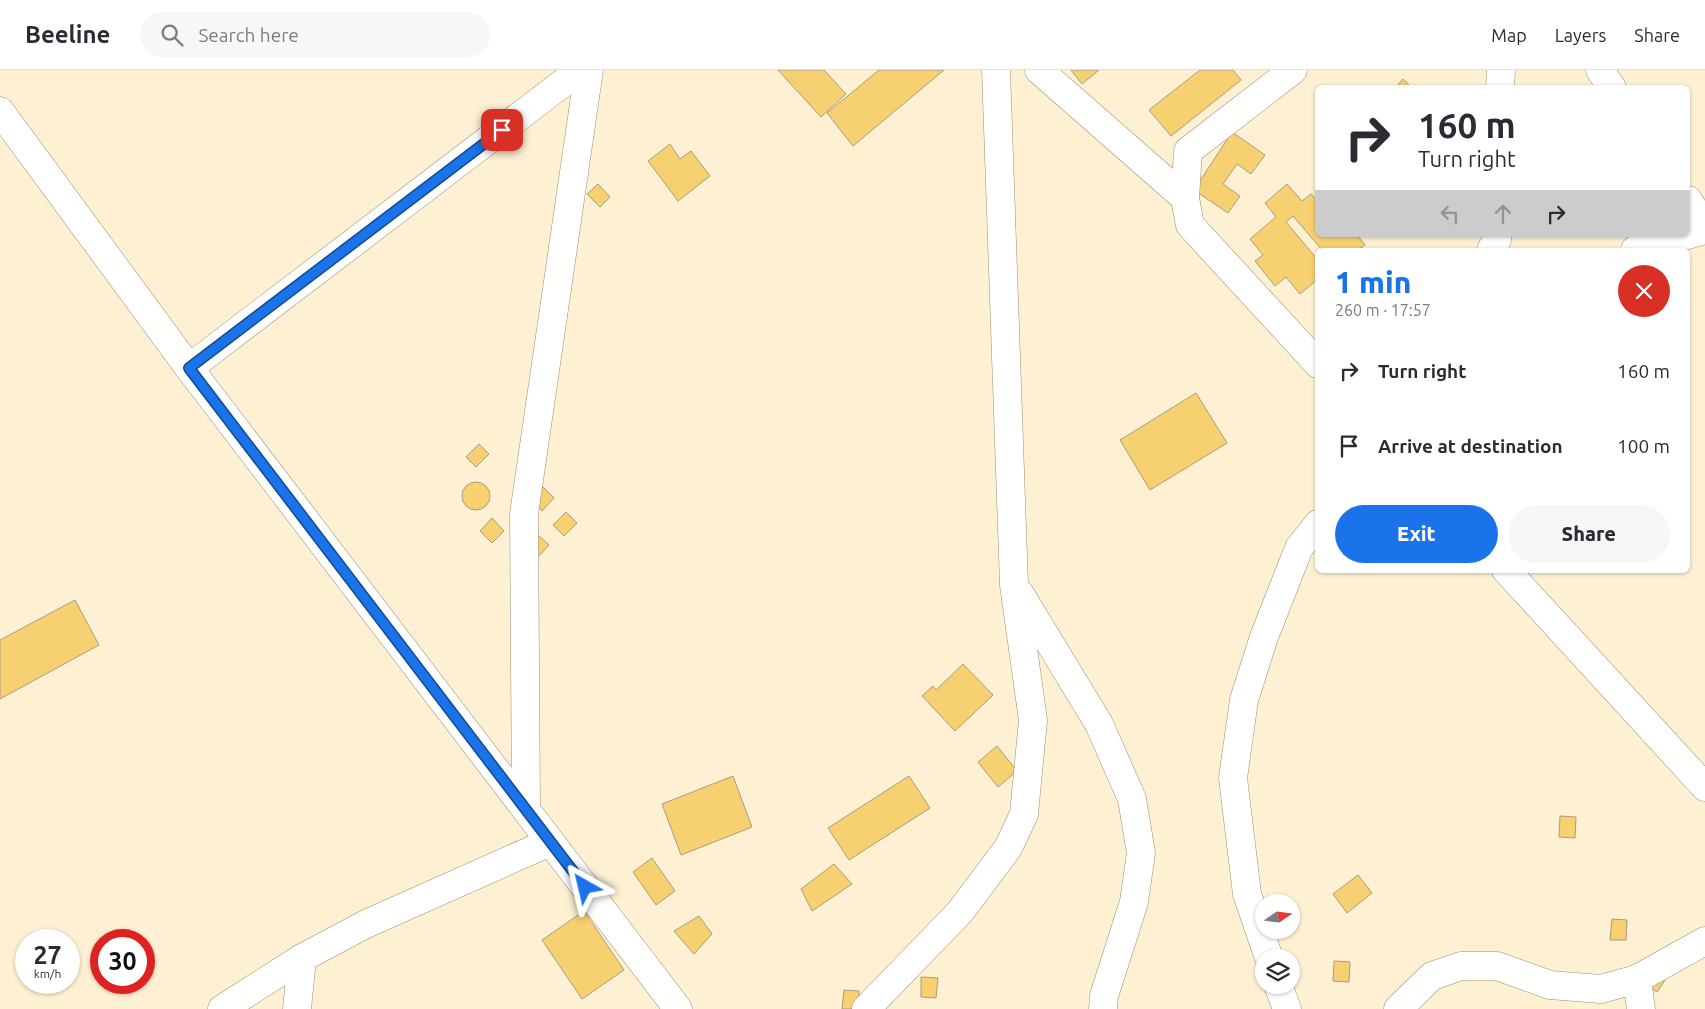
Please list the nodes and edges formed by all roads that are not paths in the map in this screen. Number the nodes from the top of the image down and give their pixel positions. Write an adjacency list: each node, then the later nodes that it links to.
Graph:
1 (580, 70): 19 (street)
2 (588, 70): 24 (street)
3 (996, 70): 22 (street)
4 (1039, 70): 11 (street)
5 (1293, 70): 11 (street)
6 (1501, 70): 8 (street)
7 (1600, 70): 9 (street)
8 (1500, 85)
9 (1610, 85)
10 (0, 111): 19 (street)
11 (1185, 198): 18 (street)
12 (1690, 203): 13 (street)
13 (1705, 226)
14 (1705, 230): 15 (street)
15 (1690, 234)
16 (1680, 237): 17 (street)
17 (1642, 248)
18 (1315, 361)
19 (189, 368): 24 (street)
20 (1315, 528): 27 (street)
21 (1509, 573): 23 (street)
22 (1014, 585): 34 (street); 35 (street)
23 (1705, 787)
24 (526, 810): 25 (street)
25 (550, 842): 28 (street); 33 (street)
26 (1705, 941): 29 (street)
27 (1266, 949)
28 (302, 958): 31 (street); 32 (street)
29 (1637, 979): 37 (street); 38 (street)
30 (1281, 994): 36 (street)
31 (222, 1009)
32 (297, 1009)
33 (678, 1009)
34 (866, 1009)
35 (1103, 1009)
36 (1287, 1009)
37 (1398, 1009)
38 (1641, 1009)

